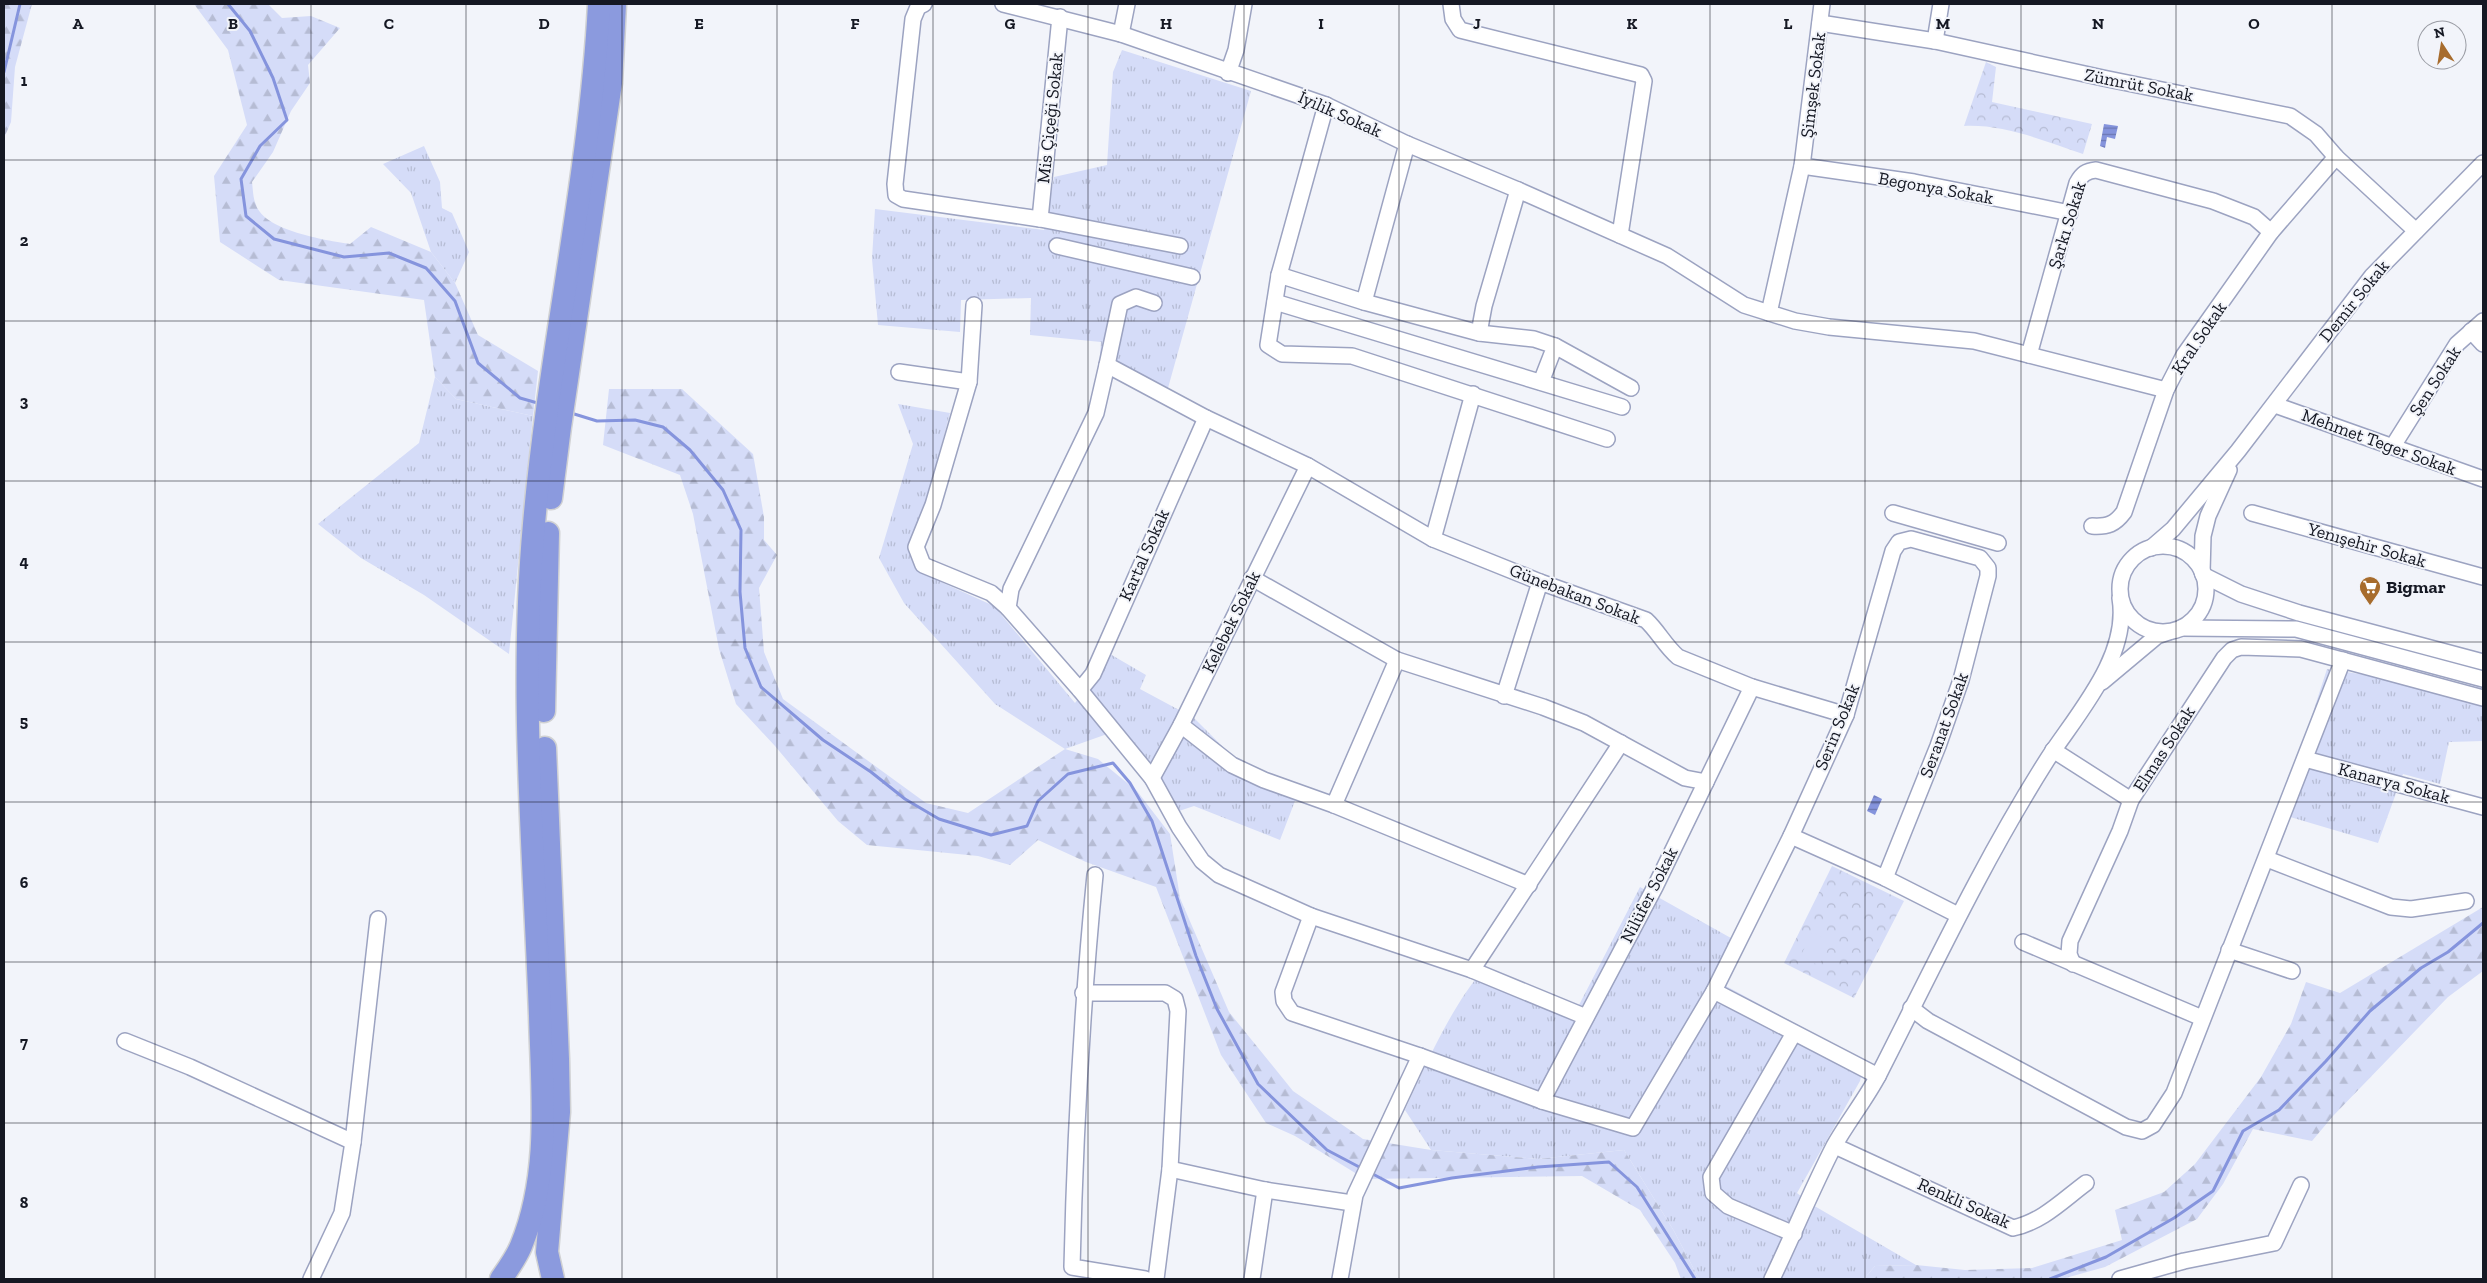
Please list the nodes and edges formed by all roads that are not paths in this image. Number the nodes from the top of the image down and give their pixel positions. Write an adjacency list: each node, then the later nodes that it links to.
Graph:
1 (599, 4): 45 (highway)
2 (615, 4): 45 (highway)
3 (1003, 4): 10 (street, İyilik Sokak)
4 (1127, 4): 12 (street)
5 (1244, 4): 14 (street)
6 (1451, 4): 25 (street)
7 (1822, 4): 11 (street, Şimşek Sokak)
8 (1942, 4): 13 (street)
9 (921, 5): 22 (street)
10 (1060, 18): 12 (street, İyilik Sokak); 22 (street, Mis Çiçeği Sokak)
11 (1820, 23): 13 (street, Zümrüt Sokak); 19 (street, Şimşek Sokak)
12 (1121, 34): 14 (street, İyilik Sokak)
13 (1935, 41): 17 (street, Zümrüt Sokak)
14 (1228, 73): 15 (street, İyilik Sokak)
15 (1326, 105): 16 (street, İyilik Sokak); 28 (street)
16 (1407, 144): 20 (street, İyilik Sokak); 31 (street)
17 (2336, 157): 23 (street, Zümrüt Sokak); 24 (street, Kral Sokak)
18 (2483, 163): 23 (street, Demir Sokak)
19 (1802, 166): 21 (street, Begonya Sokak); 34 (street, Şimşek Sokak)
20 (1518, 190): 25 (street, İyilik Sokak); 37 (street)
21 (2070, 213): 24 (street, Şarkı Sokak); 40 (street, Şarkı Sokak)
22 (1040, 219): 27 (street)
23 (2416, 231): 49 (street, Demir Sokak)
24 (2271, 232): 47 (street, Kral Sokak)
25 (1620, 234): 34 (street, İyilik Sokak)
26 (1057, 246): 29 (street)
27 (1180, 246)
28 (1279, 275): 30 (street); 31 (street)
29 (1192, 278)
30 (1275, 302): 44 (street); 48 (street)
31 (1364, 302): 37 (street)
32 (1154, 303): 41 (street)
33 (974, 305): 43 (street)
34 (1770, 312): 40 (street, İyilik Sokak)
35 (2483, 322): 36 (street, Şen Sokak)
36 (2471, 331): 38 (street); 54 (street, Şen Sokak)
37 (1479, 334): 39 (street)
38 (2483, 344)
39 (1555, 346): 44 (street); 46 (street)
40 (2029, 355): 47 (street, İyilik Sokak)
41 (1107, 365): 51 (street, Günebakan Sokak); 70 (street)
42 (898, 372): 43 (street)
43 (969, 382): 70 (street)
44 (1541, 382): 50 (street)
45 (557, 388): 52 (highway)
46 (1631, 388)
47 (2166, 390): 60 (street, Kral Sokak)
48 (1472, 394): 53 (street); 61 (street)
49 (2275, 405): 54 (street, Mehmet Teger Sokak); 55 (street, Demir Sokak)
50 (1622, 407)
51 (1206, 418): 56 (street, Günebakan Sokak); 80 (street, Kartal Sokak)
52 (551, 427): 126 (highway); 127 (highway)
53 (1607, 439)
54 (2393, 446): 57 (street, Mehmet Teger Sokak)
55 (2238, 451): 63 (street, Demir Sokak); 65 (street, Demir Sokak)
56 (1308, 466): 61 (street, Günebakan Sokak); 67 (street, Kelebek Sokak)
57 (2483, 479)
58 (1893, 513): 62 (street)
59 (2252, 513): 66 (street, Yenışehir Sokak)
60 (2092, 526)
61 (1433, 538): 68 (street, Günebakan Sokak)
62 (1998, 543)
63 (2151, 548): 65 (street); 69 (street)
64 (1988, 568): 83 (street, Serin Sokak); 96 (street, Seranat Sokak)
65 (2203, 573): 71 (street); 75 (street)
66 (2483, 577)
67 (1252, 578): 73 (street); 84 (street, Kelebek Sokak)
68 (1540, 582): 79 (street, Günebakan Sokak); 81 (street)
69 (2120, 598): 71 (street); 78 (street)
70 (1008, 608): 80 (street)
71 (2175, 630): 72 (street); 78 (street)
72 (2399, 656): 76 (street); 77 (street)
73 (1397, 660): 81 (street); 91 (street)
74 (2343, 660): 76 (street, Elmas Sokak); 87 (street); 90 (street, Elmas Sokak)
75 (2483, 662)
76 (2394, 674): 82 (street, Elmas Sokak)
77 (2483, 679)
78 (2101, 683): 86 (street)
79 (1752, 687): 83 (street, Günebakan Sokak); 89 (street, Nilüfer Sokak)
80 (1080, 690): 88 (street)
81 (1504, 696): 85 (street)
82 (2483, 698)
83 (1846, 715): 93 (street, Serin Sokak)
84 (1181, 725): 88 (street, Kelebek Sokak); 91 (street)
85 (1621, 743): 89 (street); 97 (street)
86 (2053, 750): 90 (street); 99 (street)
87 (2305, 759): 92 (street, Kanarya Sokak); 94 (street)
88 (1152, 778): 100 (street)
89 (1706, 782): 110 (street, Nilüfer Sokak)
90 (2131, 800): 104 (street, Elmas Sokak)
91 (1334, 805): 97 (street)
92 (2483, 807)
93 (1791, 836): 96 (street); 107 (street, Serin Sokak)
94 (2266, 859): 98 (street); 103 (street)
95 (1095, 875): 108 (street)
96 (1885, 878): 99 (street)
97 (1529, 885): 105 (street)
98 (2466, 901)
99 (1958, 915): 109 (street)
100 (1311, 916): 105 (street); 114 (street)
101 (378, 918): 117 (street)
102 (2023, 942): 104 (street)
103 (2229, 950): 106 (street); 111 (street)
104 (2073, 964): 111 (street)
105 (1472, 970): 110 (street)
106 (2292, 971)
107 (1714, 991): 112 (street); 116 (street, Serin Sokak)
108 (1083, 993): 119 (street); 128 (street)
109 (1911, 1008): 111 (street); 115 (street)
110 (1586, 1017): 116 (street, Nilüfer Sokak)
111 (2202, 1018)
112 (1794, 1033): 115 (street); 124 (street)
113 (125, 1041): 117 (street)
114 (1420, 1056): 116 (street); 123 (street)
115 (1878, 1076): 118 (street)
116 (1542, 1101)
117 (354, 1142): 125 (street)
118 (1835, 1146): 120 (street, Renkli Sokak); 124 (street)
119 (1170, 1169): 122 (street); 129 (street)
120 (2086, 1182)
121 (2301, 1185): 133 (street)
122 (1266, 1190): 123 (street); 130 (street)
123 (1354, 1199): 131 (street)
124 (1794, 1234): 132 (street)
125 (311, 1279)
126 (501, 1279)
127 (553, 1279)
128 (1145, 1279)
129 (1156, 1279)
130 (1252, 1279)
131 (1340, 1279)
132 (1772, 1279)
133 (2120, 1279)

